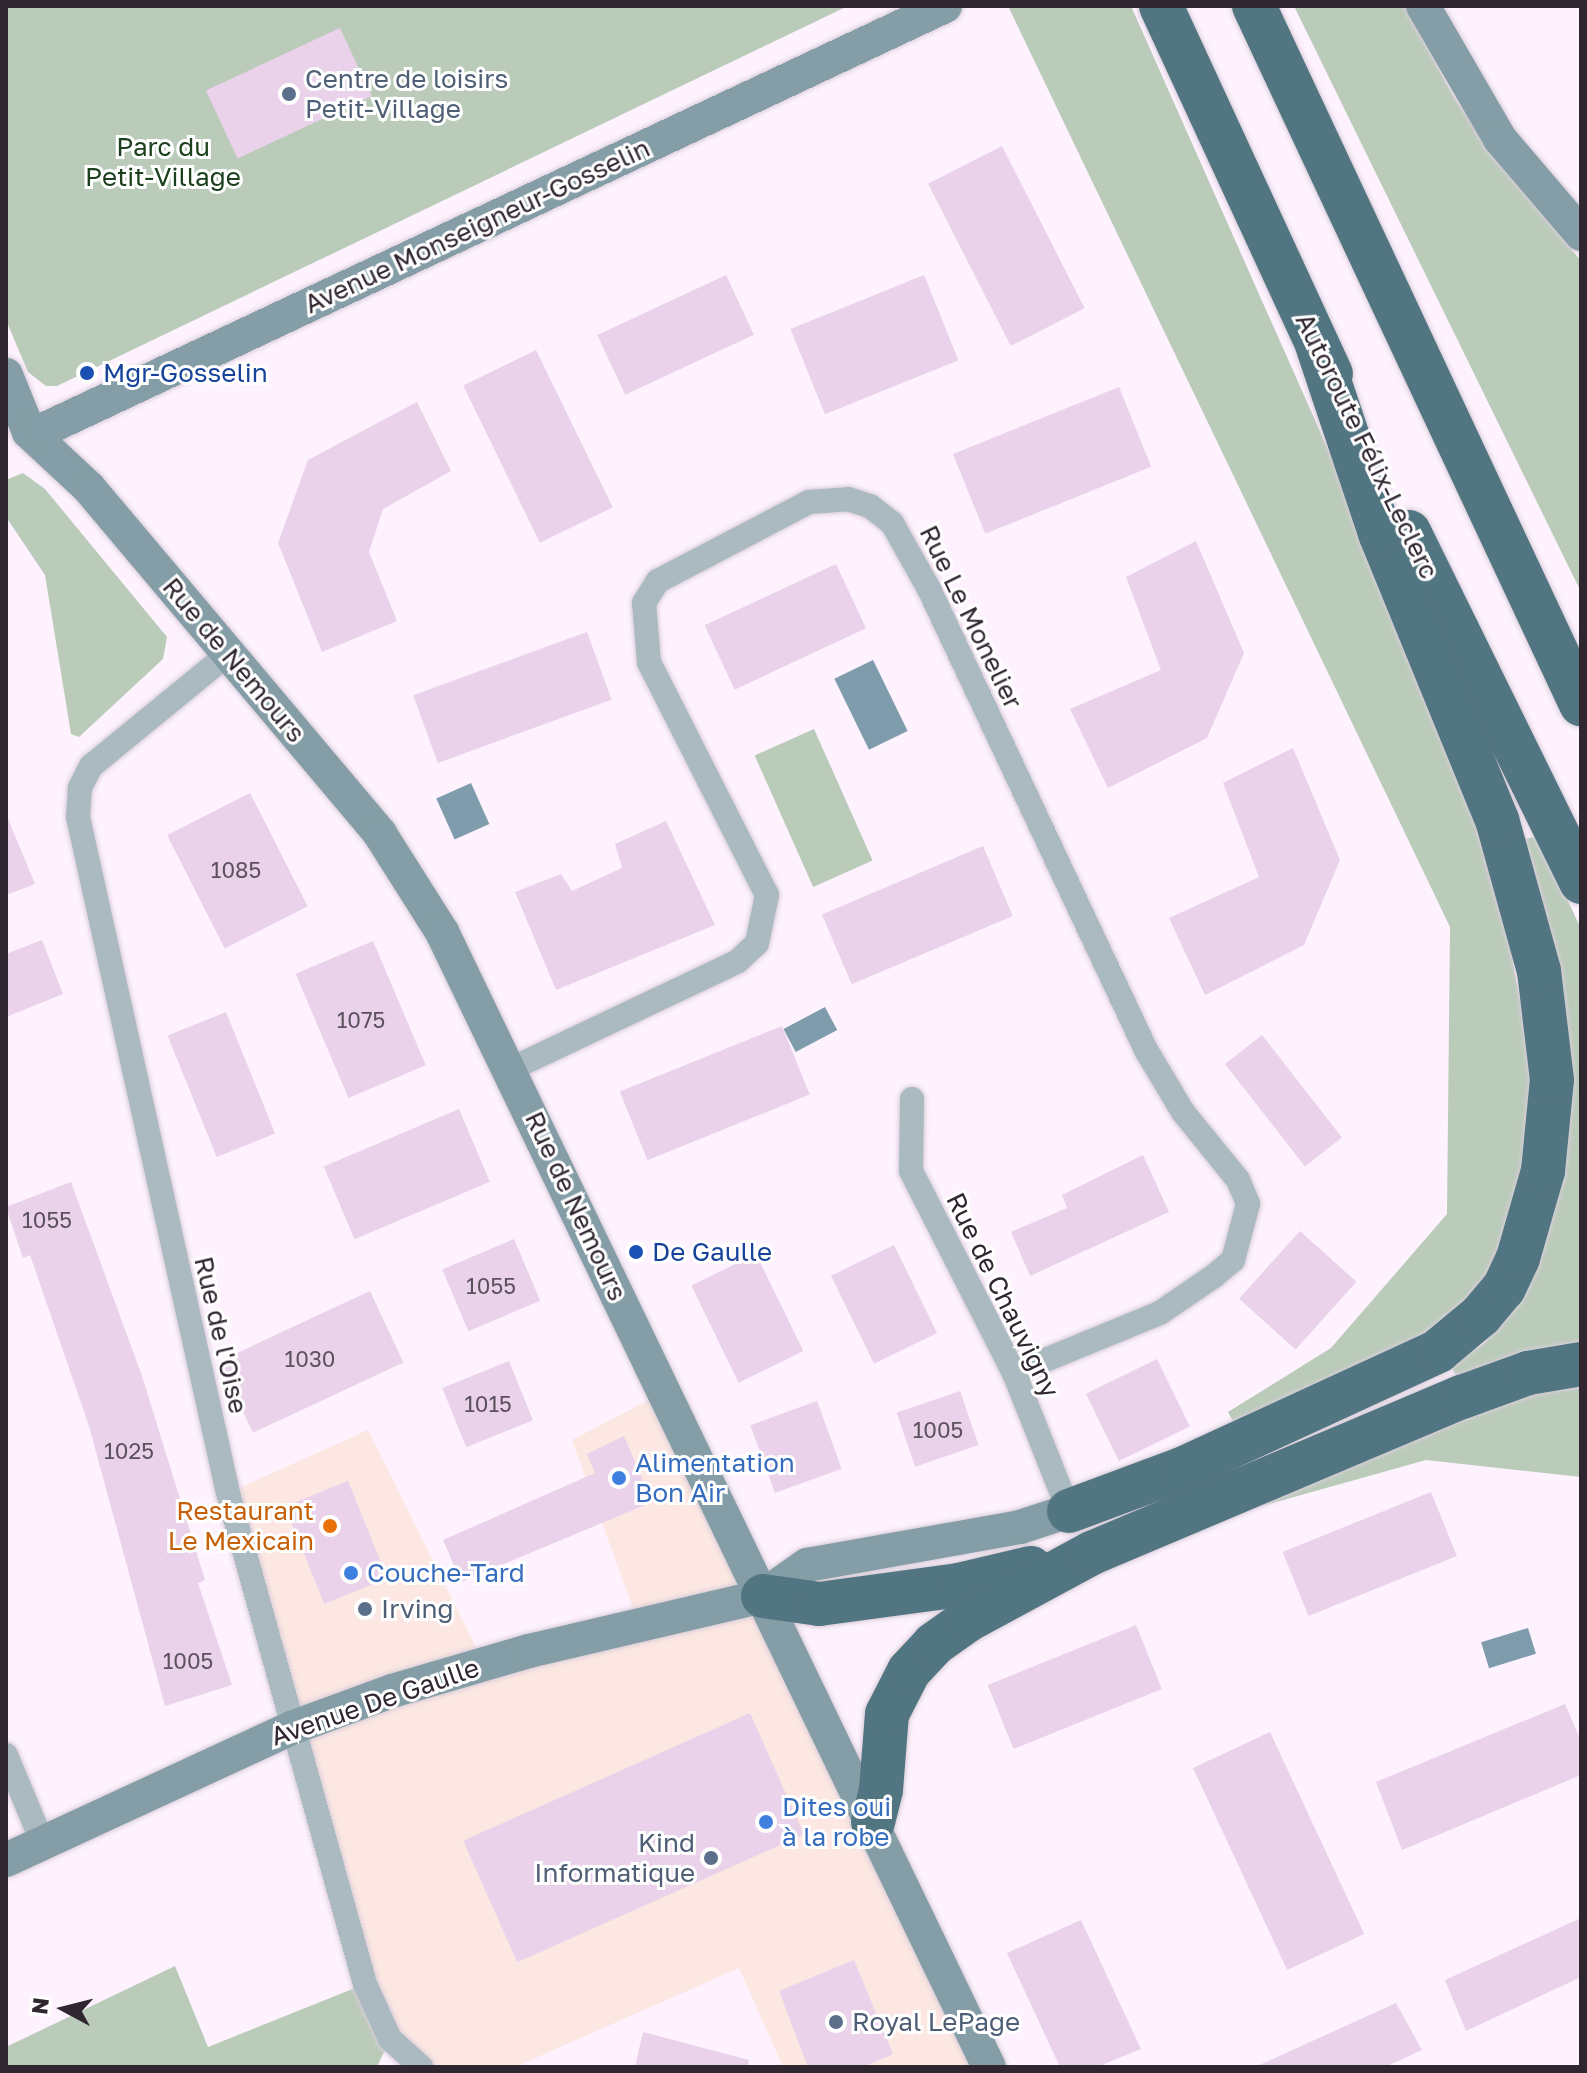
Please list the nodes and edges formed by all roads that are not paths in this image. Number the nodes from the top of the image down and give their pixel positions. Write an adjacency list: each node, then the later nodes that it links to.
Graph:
1 (945, 6): 8 (street, Avenue Monseigneur-Gosselin)
2 (1254, 6): 10 (highway)
3 (1423, 6): 5 (street)
4 (1166, 15): 6 (highway, Autoroute Félix-Leclerc)
5 (1581, 234)
6 (1318, 348): 11 (highway, Autoroute Félix-Leclerc); 16 (highway)
7 (6, 375): 8 (street)
8 (18, 433): 9 (street, Rue de Nemours)
9 (228, 654): 12 (street, Rue de Nemours); 19 (street, Rue de l'Oise)
10 (1576, 691)
11 (1581, 882)
12 (511, 1069): 15 (street, Rue Le Monelier); 18 (street, Rue de Nemours)
13 (912, 1099): 15 (street, Rue de Chauvigny)
14 (1581, 1364): 17 (highway)
15 (1014, 1373): 16 (street, Rue de Chauvigny)
16 (1069, 1511): 18 (street)
17 (1092, 1553): 18 (highway); 21 (highway)
18 (763, 1596): 19 (street, Avenue De Gaulle); 21 (street, Rue de Nemours)
19 (294, 1727): 22 (street, Avenue De Gaulle); 24 (street, Rue de l'Oise)
20 (6, 1755): 22 (street)
21 (873, 1822): 25 (street, Rue de Nemours)
22 (43, 1844): 23 (street, Avenue De Gaulle)
23 (6, 1860)
24 (421, 2067)
25 (989, 2067)

